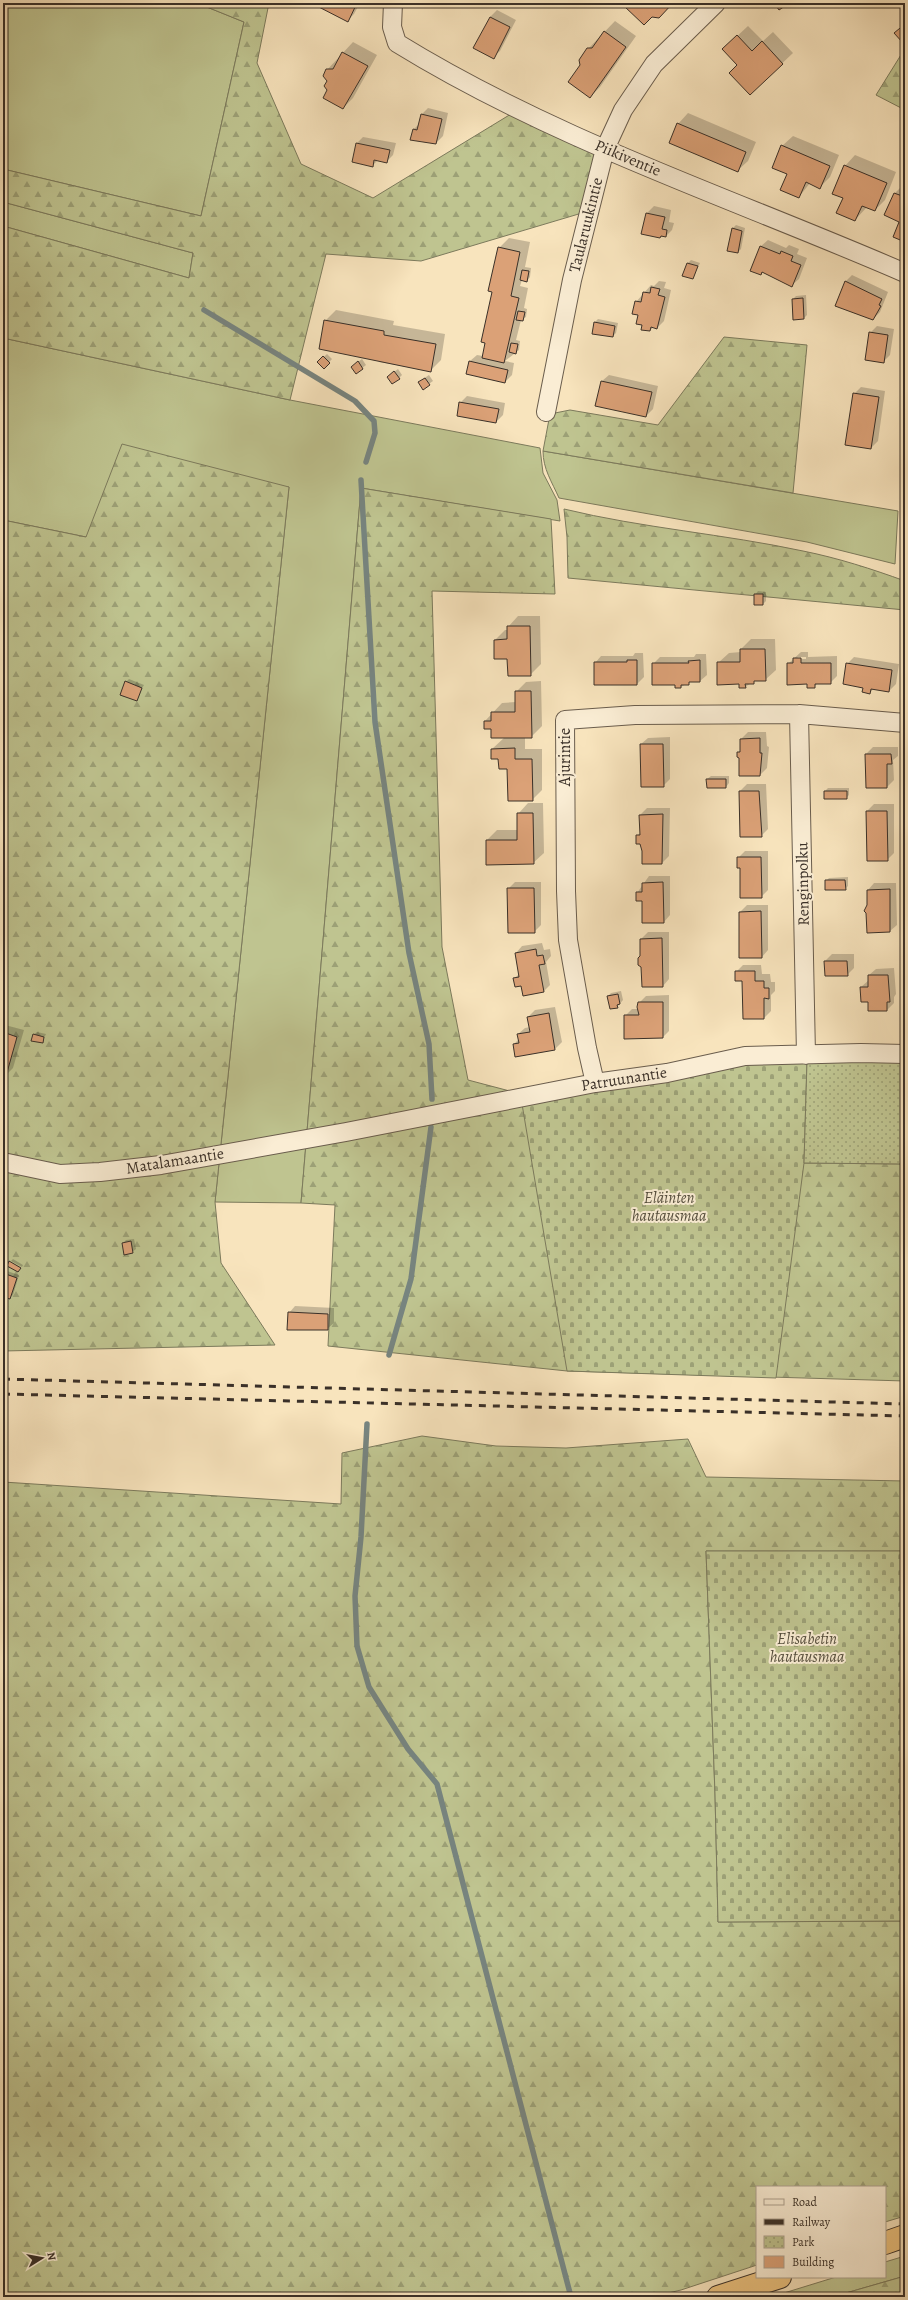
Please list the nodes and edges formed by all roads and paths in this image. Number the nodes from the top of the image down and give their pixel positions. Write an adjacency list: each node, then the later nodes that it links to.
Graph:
1 (393, 3): 3 (street, Piikiventie)
2 (716, 3): 3 (street, Taularuukintie)
3 (605, 149): 4 (street, Piikiventie); 5 (street, Taularuukintie)
4 (905, 273)
5 (546, 412)
6 (799, 714): 7 (street, Ajurintie); 9 (street, Renginpolku); 10 (street, Ajurintie)
7 (905, 723)
8 (905, 1054): 9 (street, Patruunantie)
9 (806, 1055): 10 (street, Patruunantie)
10 (595, 1083): 11 (street, Patruunantie)
11 (346, 1132): 12 (street, Matalamaantie)
12 (3, 1162)
13 (905, 2236): 14 (highway)
14 (886, 2243)
15 (777, 2278): 16 (highway)
16 (718, 2297)

